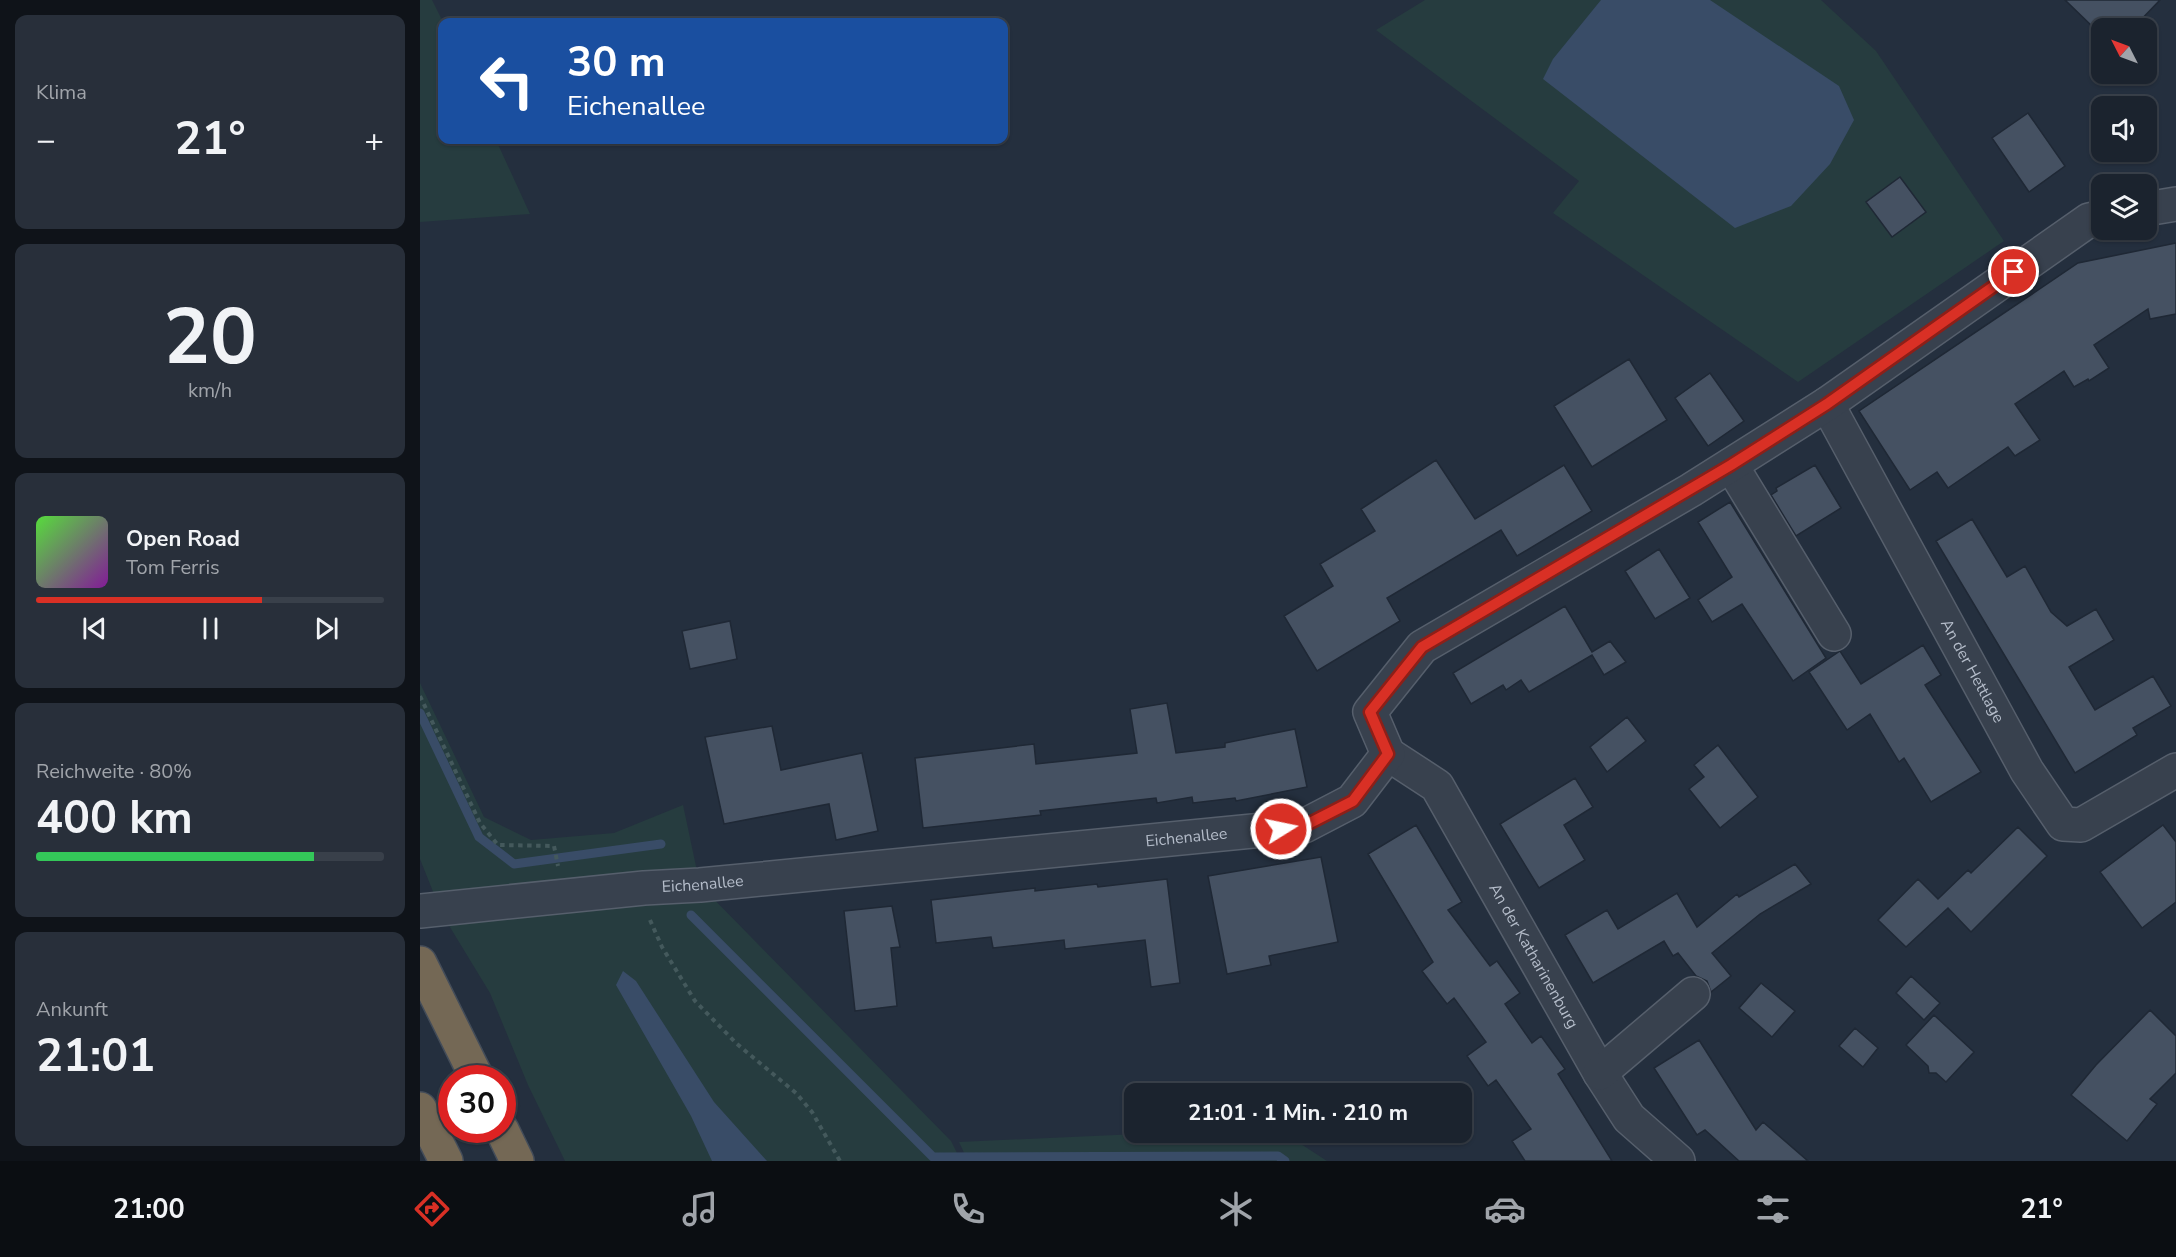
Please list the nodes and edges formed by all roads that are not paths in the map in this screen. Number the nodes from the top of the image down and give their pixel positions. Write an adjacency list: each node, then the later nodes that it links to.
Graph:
1 (2176, 204): 2 (street)
2 (2157, 207)
3 (2091, 220): 4 (street)
4 (1827, 404): 5 (street); 8 (street, An der Hettlage)
5 (1731, 465): 6 (street); 7 (street)
6 (1834, 633)
7 (1388, 754): 9 (street, Eichenallee); 13 (street, An der Katharinenburg)
8 (2176, 770)
9 (420, 912)
10 (420, 963): 12 (highway)
11 (1693, 994): 13 (street)
12 (471, 1065)
13 (1600, 1073): 18 (street, An der Katharinenburg)
14 (420, 1109): 16 (highway)
15 (508, 1143): 17 (highway)
16 (446, 1161)
17 (517, 1161)
18 (1678, 1161)

